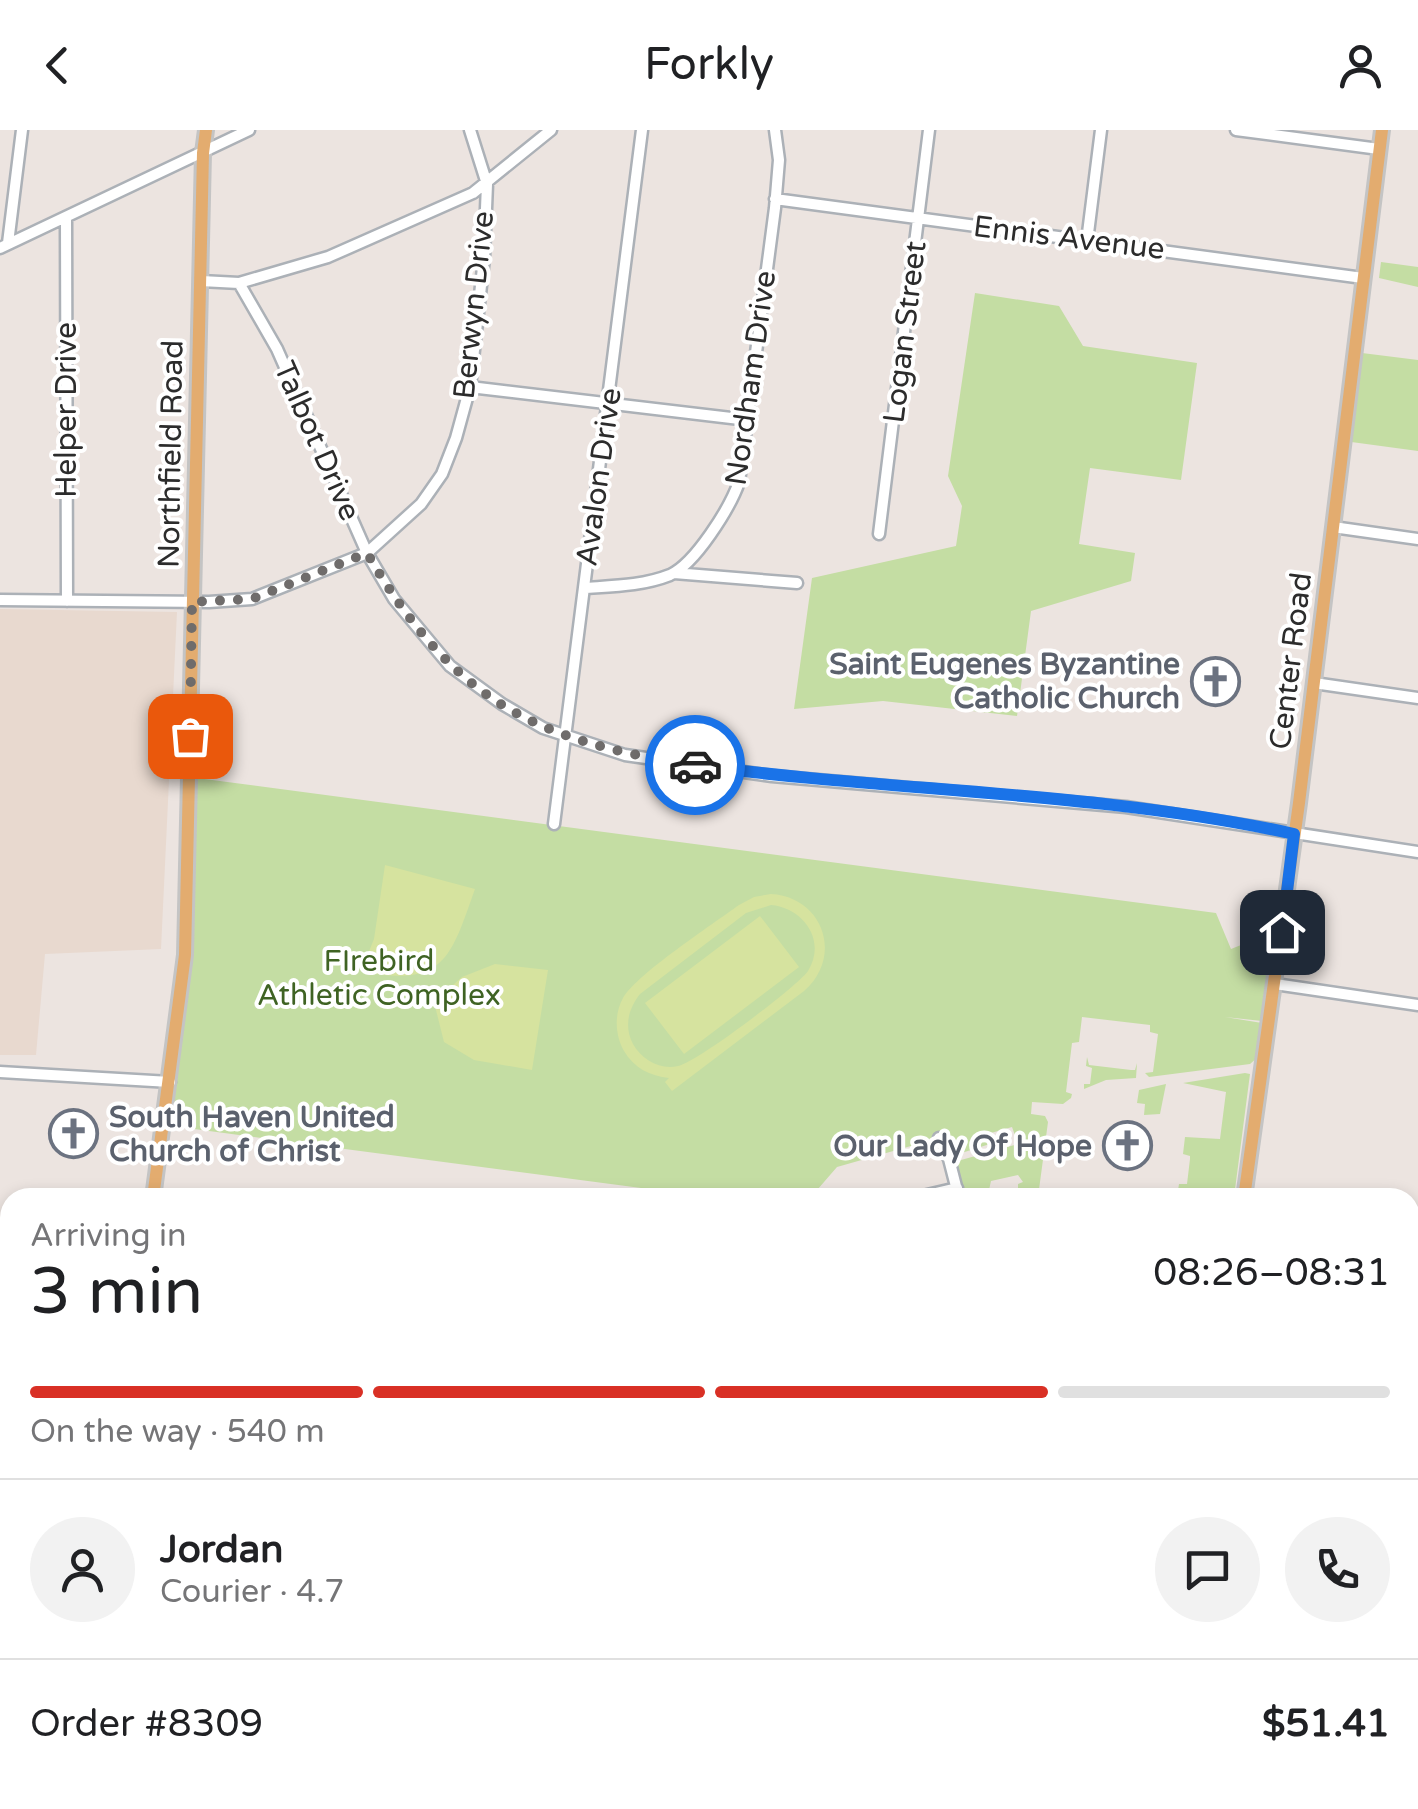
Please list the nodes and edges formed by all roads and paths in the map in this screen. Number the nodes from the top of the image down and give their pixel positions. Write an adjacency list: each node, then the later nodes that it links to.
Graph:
1 (22, 130): 19 (street)
2 (206, 130): 13 (main road, Northfield Road)
3 (250, 130): 13 (street)
4 (470, 130): 14 (street, Berwyn Drive)
5 (551, 130): 14 (street)
6 (642, 130): 24 (street, Avalon Drive)
7 (776, 130): 15 (street, Nordham Drive)
8 (929, 130): 17 (street, Logan Street)
9 (1100, 130): 18 (street)
10 (1236, 130): 12 (street)
11 (1382, 130): 12 (main road, Center Road)
12 (1379, 149): 20 (main road, Center Road)
13 (203, 153): 16 (street); 21 (main road, Northfield Road)
14 (487, 184): 22 (street); 23 (street, Berwyn Drive)
15 (776, 199): 17 (street, Ennis Avenue); 25 (street, Nordham Drive)
16 (66, 218): 19 (street); 36 (street, Helper Drive)
17 (919, 218): 18 (street, Ennis Avenue); 27 (street, Logan Street)
18 (1087, 241): 20 (street, Ennis Avenue)
19 (4, 245)
20 (1364, 278): 26 (main road, Center Road)
21 (201, 282): 22 (street); 37 (main road, Northfield Road)
22 (239, 282): 30 (street, Talbot Drive)
23 (470, 387): 24 (street); 30 (street, Berwyn Drive)
24 (609, 404): 25 (street); 34 (street, Avalon Drive)
25 (748, 420): 29 (street, Nordham Drive)
26 (1333, 527): 28 (street); 38 (main road, Center Road)
27 (879, 534)
28 (1418, 540)
29 (698, 547): 31 (street, Nordham Drive); 32 (street)
30 (367, 553): 37 (street, Berwyn Drive); 40 (street, Talbot Drive)
31 (674, 574): 32 (street); 34 (street)
32 (707, 574): 33 (street)
33 (797, 583)
34 (584, 588): 40 (street, Avalon Drive)
35 (0, 600): 36 (street, Berwyn Drive)
36 (67, 602): 37 (street, Berwyn Drive)
37 (192, 602): 47 (main road, Northfield Road)
38 (1314, 683): 39 (street); 42 (main road, Center Road)
39 (1418, 698)
40 (566, 737): 41 (street, Avalon Drive); 42 (street, Talbot Drive)
41 (554, 824)
42 (1294, 834): 43 (street, Talbot Drive); 44 (main road, Center Road)
43 (1418, 852)
44 (1275, 984): 45 (street); 51 (main road, Center Road)
45 (1418, 1005)
46 (0, 1072): 47 (street)
47 (170, 1082): 49 (main road, Northfield Road)
48 (939, 1138): 50 (street)
49 (154, 1188)
50 (957, 1188)
51 (1245, 1188)

